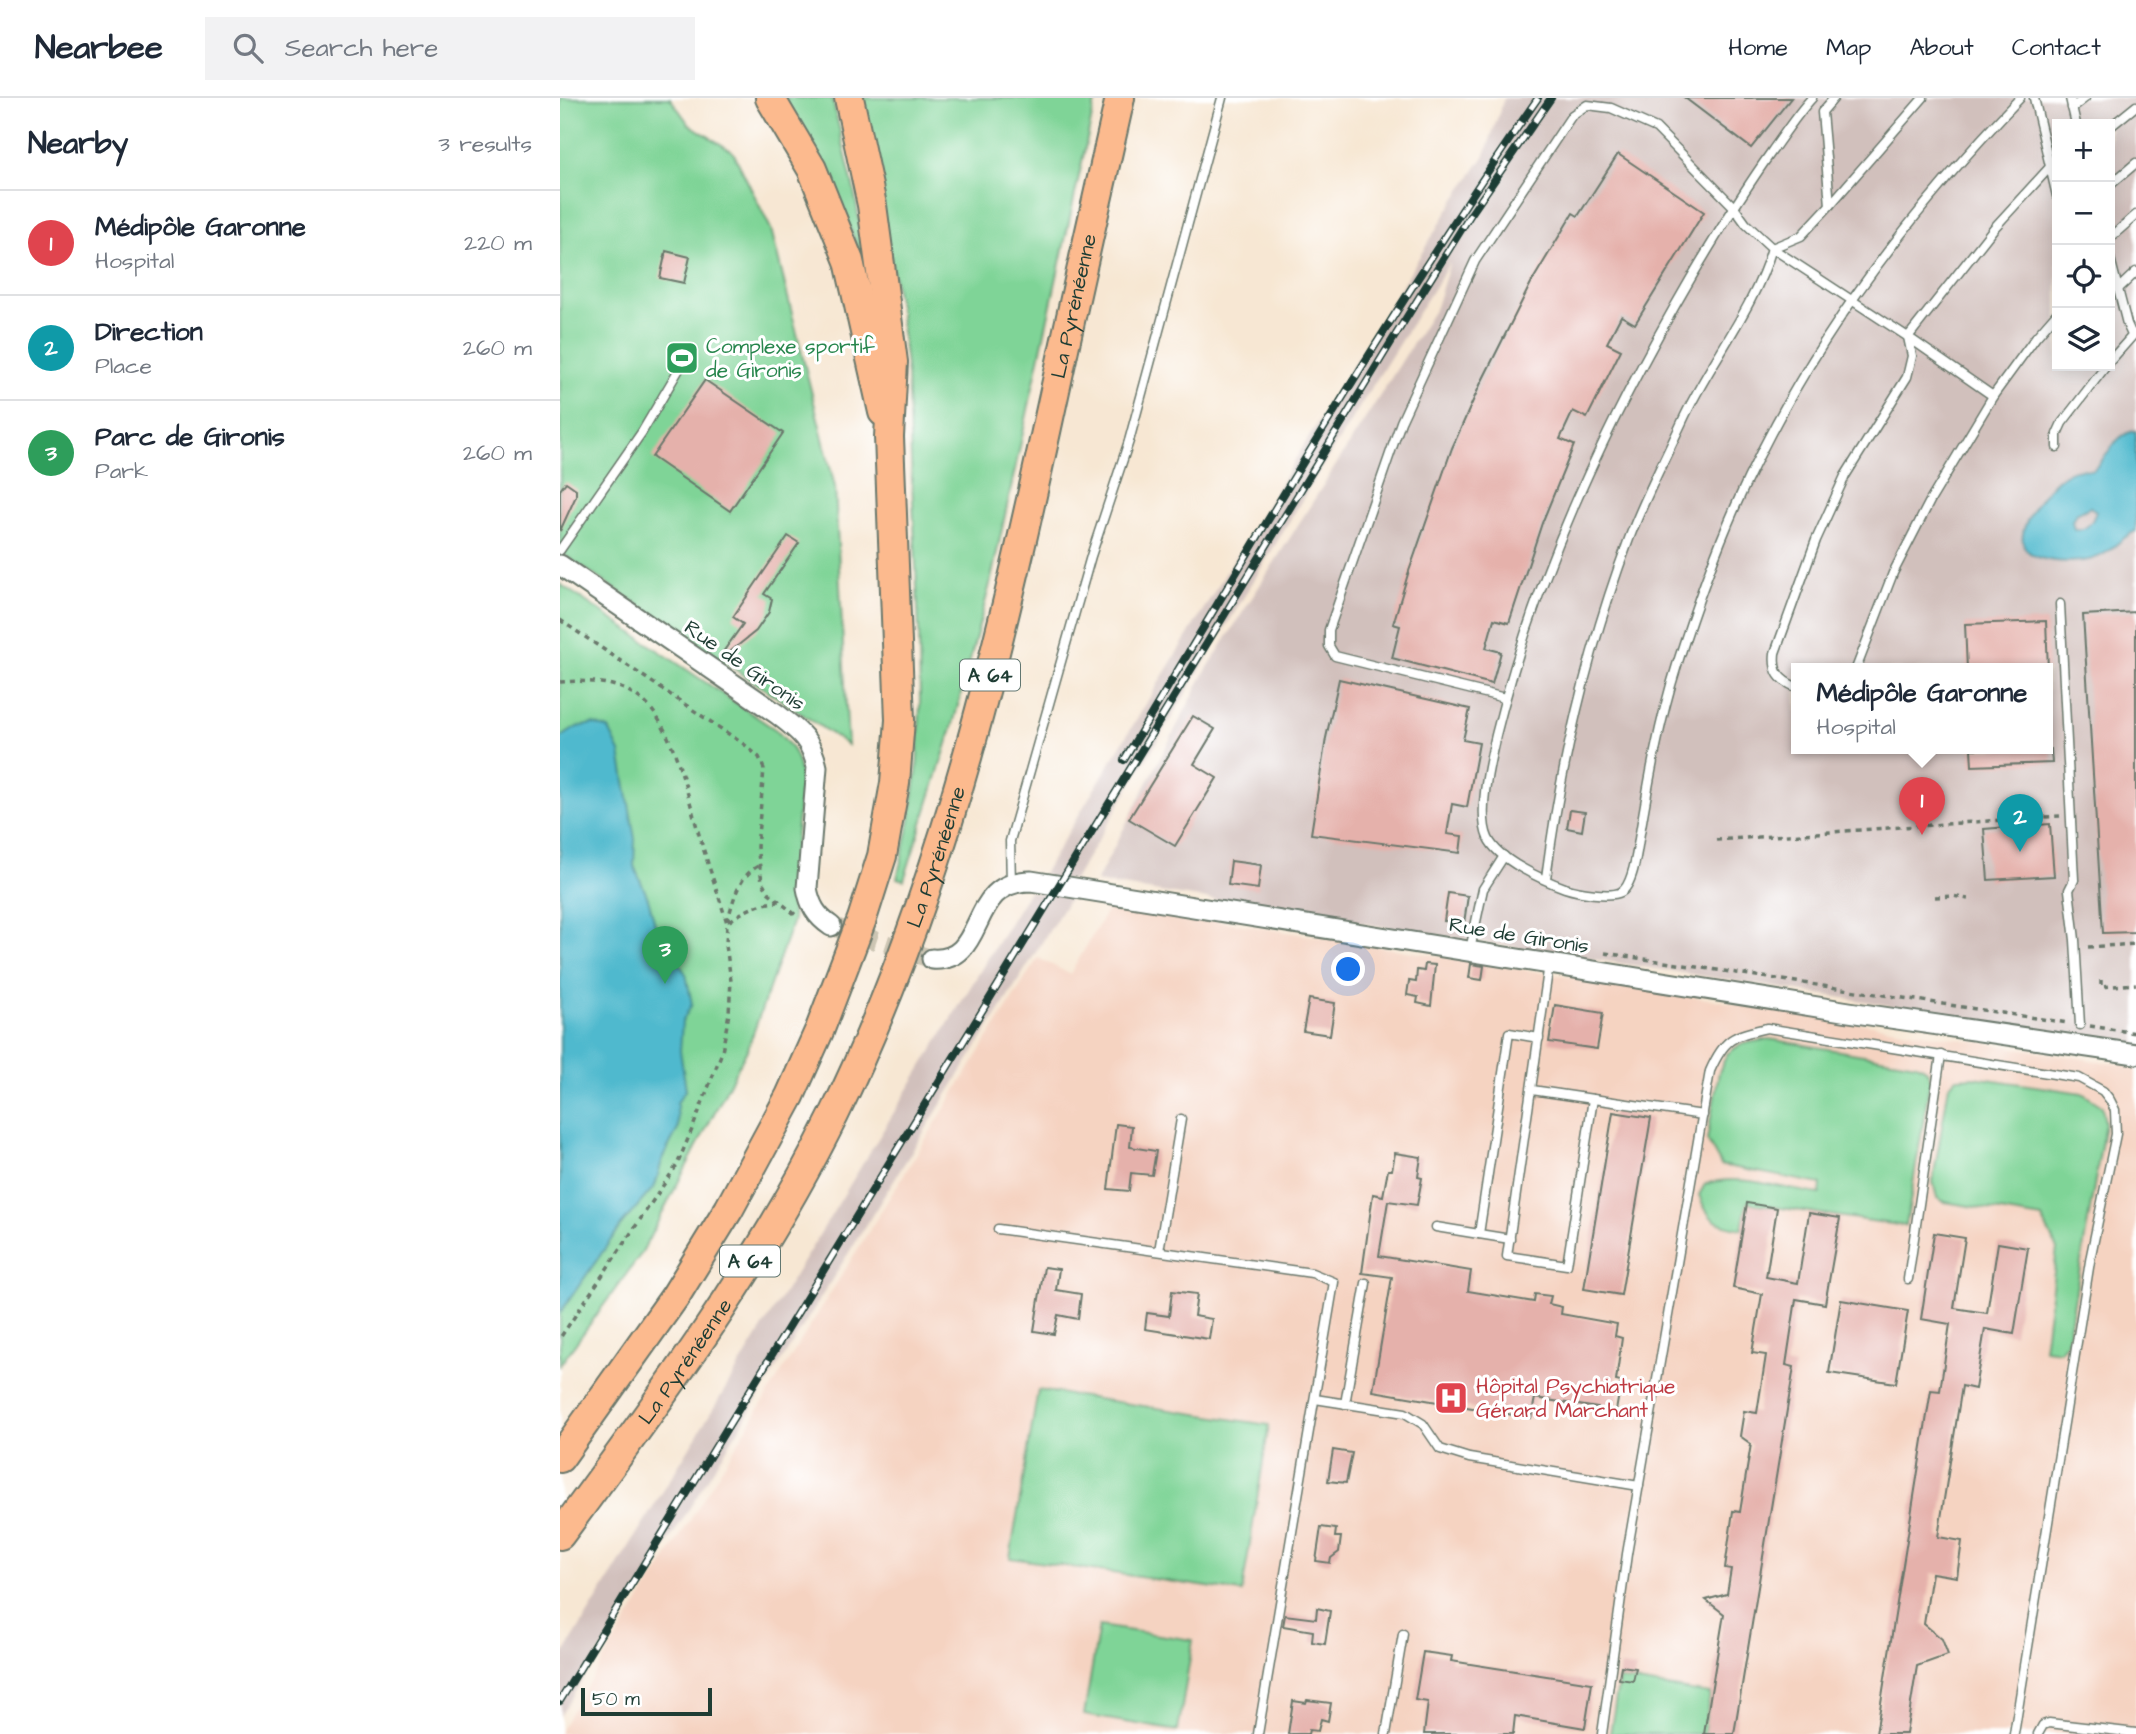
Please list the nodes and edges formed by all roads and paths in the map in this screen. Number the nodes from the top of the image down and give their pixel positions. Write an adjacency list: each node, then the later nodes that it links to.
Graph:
1 (770, 98): 36 (highway)
2 (849, 98): 36 (highway)
3 (1120, 98): 85 (highway, La Pyrénéenne / A 64)
4 (1222, 98): 51 (lane)
5 (1812, 98): 21 (lane)
6 (1834, 98): 20 (lane)
7 (1923, 98): 20 (lane)
8 (2020, 98): 28 (lane)
9 (2034, 98): 17 (lane)
10 (2070, 98): 13 (lane)
11 (2085, 98): 13 (lane)
12 (2136, 106): 15 (lane)
13 (2072, 108): 14 (lane)
14 (2075, 119)
15 (2115, 123)
16 (2136, 163): 19 (lane)
17 (2050, 167): 18 (lane); 31 (lane)
18 (2054, 182)
19 (2114, 182)
20 (1830, 205): 24 (lane)
21 (1733, 206): 24 (lane); 45 (lane); 45 (lane)
22 (2136, 215): 23 (lane)
23 (2115, 234)
24 (1772, 248): 28 (lane); 50 (lane)
25 (2136, 272): 27 (lane)
26 (2115, 277): 27 (lane)
27 (2118, 289): 30 (lane)
28 (1851, 301): 31 (lane); 50 (lane)
29 (2052, 319): 35 (lane)
30 (2134, 333): 33 (lane)
31 (1908, 337): 35 (lane); 44 (lane)
32 (691, 349): 38 (lane)
33 (2115, 355)
34 (2102, 371): 37 (lane)
35 (1993, 396): 42 (lane)
36 (889, 437): 83 (highway, La Pyrénéenne / A 64)
37 (2057, 447)
38 (560, 550)
39 (560, 565): 57 (street, Rue de Gironis)
40 (2060, 604): 46 (lane)
41 (560, 620): 49 (path)
42 (1858, 663)
43 (560, 682): 56 (path)
44 (1791, 685)
45 (1506, 698): 48 (lane)
46 (2071, 816): 47 (path); 60 (lane)
47 (1716, 840)
48 (1504, 856): 50 (lane); 59 (lane)
49 (758, 865): 54 (path); 56 (path)
50 (1546, 878)
51 (1011, 883): 59 (street, Rue de Gironis); 61 (street)
52 (1935, 897): 53 (path)
53 (1968, 899)
54 (778, 902): 55 (path); 56 (path)
55 (786, 907)
56 (727, 923): 80 (path)
57 (831, 926)
58 (2136, 944): 60 (path)
59 (1470, 950): 62 (street, Rue de Gironis)
60 (2076, 951): 65 (lane)
61 (932, 959)
62 (1549, 962): 66 (lane); 67 (street, Rue de Gironis)
63 (2101, 980): 64 (path)
64 (2136, 984)
65 (2080, 1025)
66 (1539, 1038): 69 (lane); 75 (lane)
67 (2136, 1054)
68 (1941, 1055): 71 (lane); 78 (lane); 91 (lane)
69 (1532, 1090): 70 (lane); 76 (lane)
70 (1592, 1099): 71 (lane); 76 (lane)
71 (1703, 1115): 84 (lane)
72 (1181, 1119): 77 (lane)
73 (1436, 1227): 75 (lane)
74 (998, 1229): 77 (lane)
75 (1479, 1234): 76 (lane)
76 (1510, 1239)
77 (1159, 1251): 81 (lane)
78 (1908, 1279)
79 (1366, 1283): 82 (lane)
80 (560, 1338)
81 (1315, 1399): 82 (lane); 88 (lane)
82 (1345, 1404): 84 (lane)
83 (560, 1458)
84 (1639, 1486): 90 (lane)
85 (560, 1535)
86 (1404, 1634): 89 (lane)
87 (2136, 1733): 92 (lane)
88 (1258, 1734)
89 (1387, 1734)
90 (1602, 1734)
91 (2014, 1734)
92 (2038, 1734)

